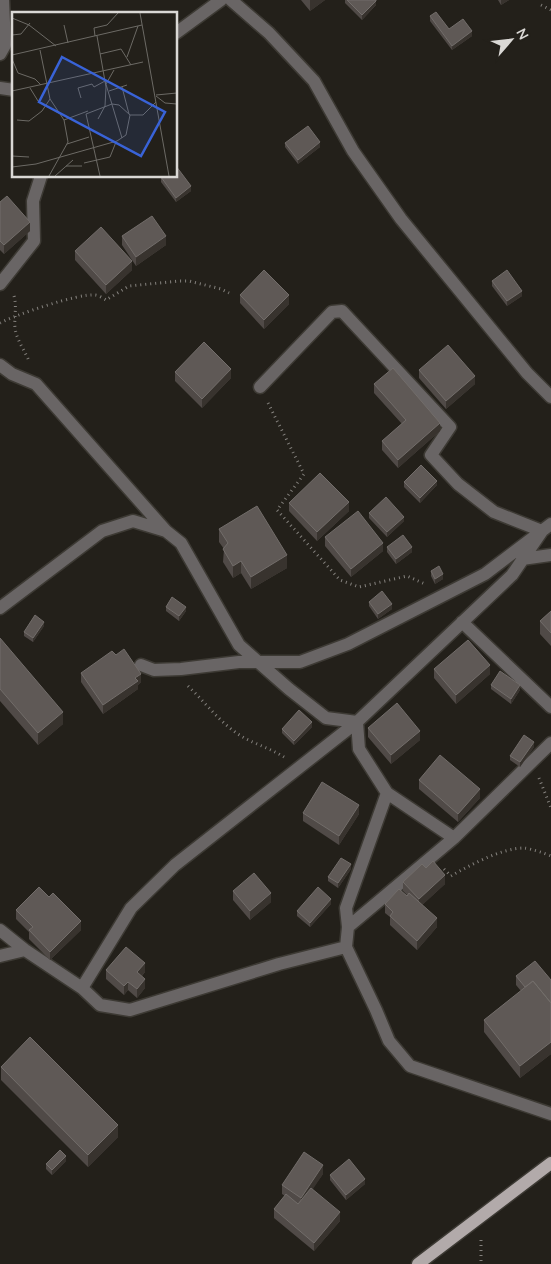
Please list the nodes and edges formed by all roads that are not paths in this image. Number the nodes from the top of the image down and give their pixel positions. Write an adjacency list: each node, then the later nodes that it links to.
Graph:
1 (3, 0): 5 (street)
2 (221, 0): 4 (street)
3 (231, 0): 10 (street)
4 (178, 32)
5 (0, 54)
6 (40, 178): 7 (street)
7 (3, 281)
8 (0, 365): 12 (street)
9 (260, 387): 11 (street)
10 (551, 397)
11 (546, 527): 14 (street); 17 (street)
12 (166, 531): 15 (street); 17 (street)
13 (551, 555): 14 (street)
14 (522, 559): 16 (street)
15 (0, 608)
16 (462, 622): 19 (street); 20 (street)
17 (260, 662): 18 (street); 20 (street)
18 (141, 665)
19 (551, 707)
20 (357, 722): 22 (street); 29 (street)
21 (551, 743): 23 (street)
22 (387, 793): 23 (street); 24 (street)
23 (454, 838): 24 (street)
24 (348, 927): 26 (street)
25 (0, 930): 27 (street)
26 (346, 947): 29 (street); 30 (street)
27 (25, 950): 28 (street); 29 (street)
28 (0, 956)
29 (82, 988)
30 (551, 1114)
31 (551, 1164): 32 (main road)
32 (418, 1264)

